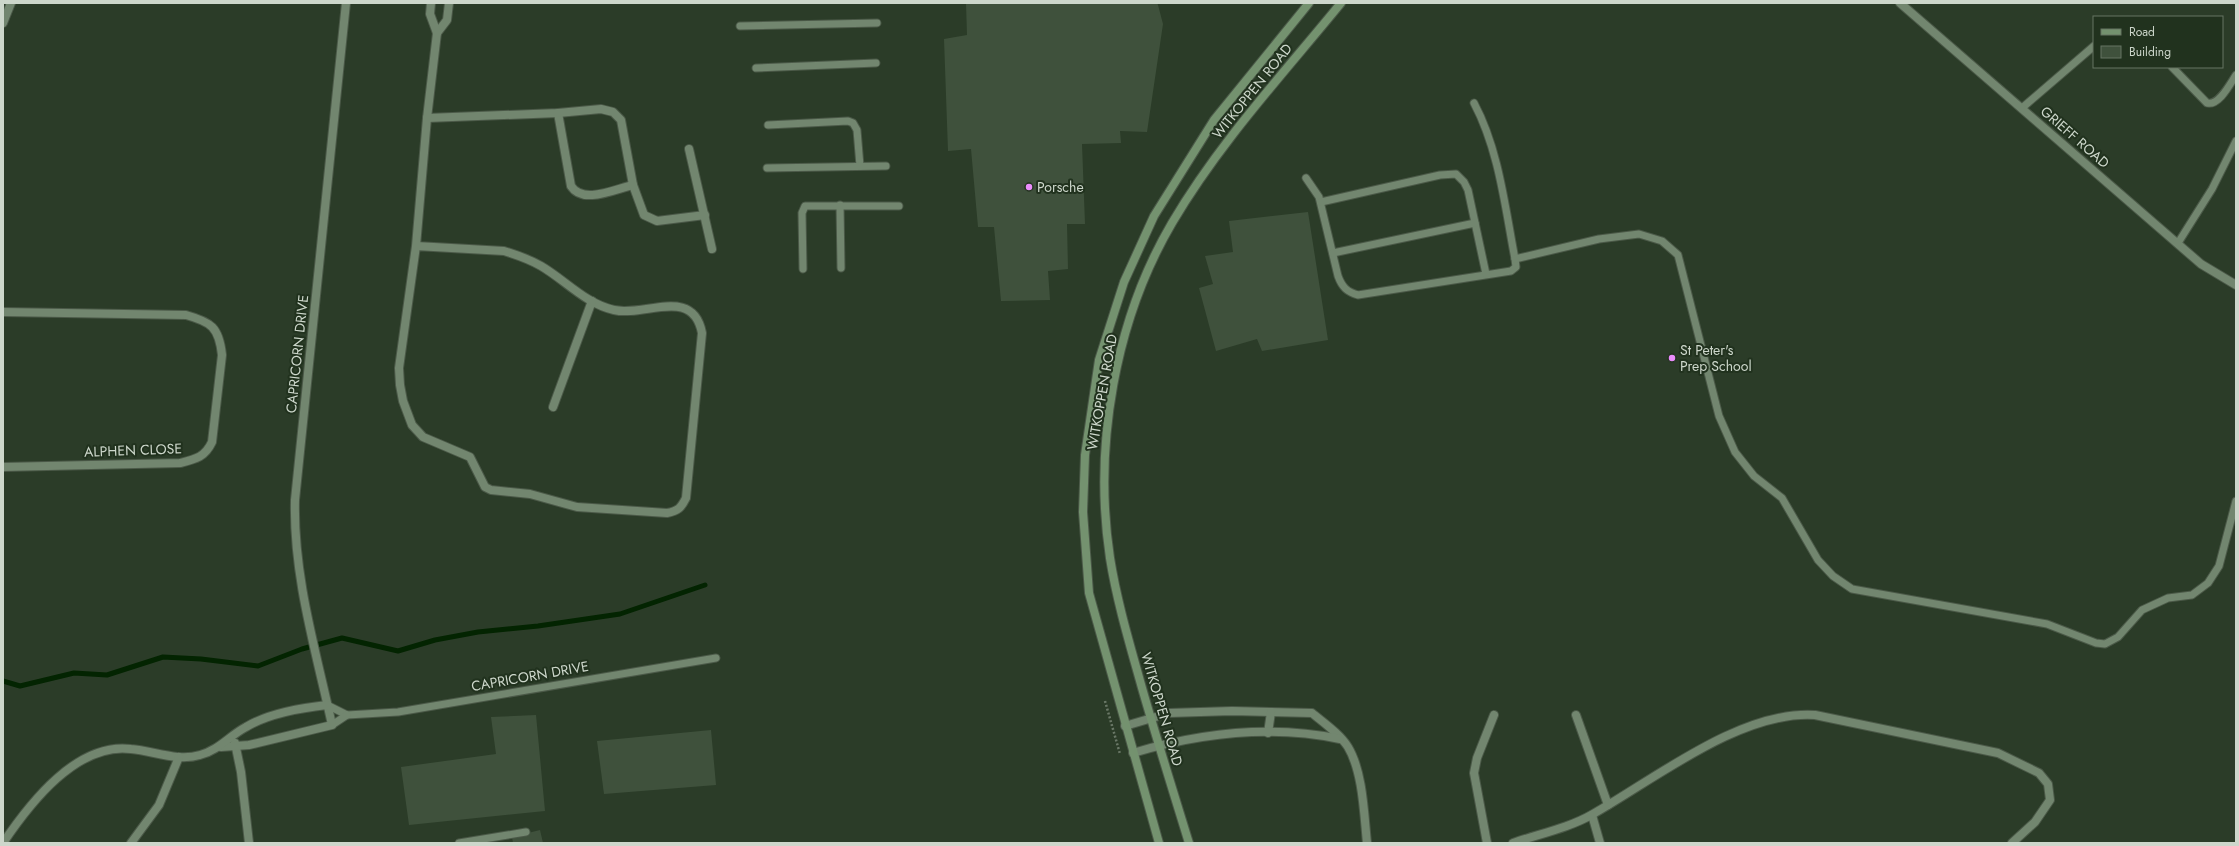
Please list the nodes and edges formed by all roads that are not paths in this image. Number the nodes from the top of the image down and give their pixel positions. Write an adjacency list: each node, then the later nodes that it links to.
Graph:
1 (11, 3): 10 (street)
2 (346, 3): 51 (street, CAPRICORN DRIVE)
3 (431, 3): 12 (street)
4 (449, 3): 12 (street)
5 (1302, 3): 13 (main road)
6 (1309, 3): 13 (main road, WITKOPPEN ROAD)
7 (1341, 3): 56 (main road, WITKOPPEN ROAD)
8 (1900, 3): 20 (street, GRIEFF ROAD)
9 (877, 22): 11 (lane)
10 (3, 23)
11 (740, 26)
12 (437, 33): 22 (street)
13 (1282, 36): 58 (main road, WITKOPPEN ROAD)
14 (2093, 47): 20 (lane)
15 (876, 63): 16 (lane)
16 (756, 68)
17 (2173, 68): 18 (lane)
18 (2236, 75)
19 (1474, 103): 40 (lane)
20 (2022, 108): 36 (street, GRIEFF ROAD)
21 (558, 113): 22 (street); 30 (street); 30 (street)
22 (427, 118): 37 (street)
23 (768, 125): 26 (lane)
24 (2236, 141): 36 (lane)
25 (689, 149): 34 (street)
26 (860, 166): 27 (lane); 28 (lane)
27 (886, 166)
28 (767, 168)
29 (1306, 178): 31 (lane)
30 (633, 185): 34 (street)
31 (1321, 202): 35 (lane); 39 (lane)
32 (840, 205): 33 (lane); 41 (lane); 42 (lane)
33 (900, 206)
34 (705, 215): 38 (street)
35 (1475, 223): 39 (lane); 43 (lane)
36 (2178, 243): 44 (street, GRIEFF ROAD)
37 (416, 246): 45 (street); 45 (street)
38 (712, 249)
39 (1333, 253): 43 (lane)
40 (1515, 259): 43 (lane); 49 (lane)
41 (841, 268)
42 (803, 269)
43 (1486, 274)
44 (2236, 285)
45 (592, 301): 47 (street)
46 (3, 312): 48 (street, ALPHEN CLOSE)
47 (553, 407)
48 (3, 467)
49 (2236, 501)
50 (716, 658): 54 (lane, CAPRICORN DRIVE)
51 (327, 706): 54 (lane, CAPRICORN DRIVE); 57 (street, CAPRICORN DRIVE); 60 (street)
52 (1271, 712): 56 (street); 59 (street); 61 (street)
53 (1576, 714): 67 (street)
54 (347, 715): 57 (lane)
55 (1494, 715): 77 (street)
56 (1151, 719): 58 (street); 62 (main road, WITKOPPEN ROAD)
57 (332, 725): 64 (street)
58 (1125, 726): 65 (main road, WITKOPPEN ROAD)
59 (1268, 733): 61 (street); 62 (street)
60 (233, 736): 63 (street); 64 (street)
61 (1341, 739): 76 (street)
62 (1159, 745): 65 (street); 75 (main road, WITKOPPEN ROAD)
63 (221, 746): 64 (street); 66 (street)
64 (236, 747): 72 (street)
65 (1133, 753): 74 (main road, WITKOPPEN ROAD)
66 (179, 757): 70 (street); 71 (street)
67 (1608, 805): 68 (street); 80 (street)
68 (1592, 815): 78 (street); 79 (street)
69 (526, 832): 73 (lane)
70 (3, 843)
71 (130, 843)
72 (249, 843)
73 (459, 843)
74 (1159, 843)
75 (1189, 843)
76 (1367, 843)
77 (1487, 843)
78 (1513, 843)
79 (1600, 843)
80 (2012, 843)

